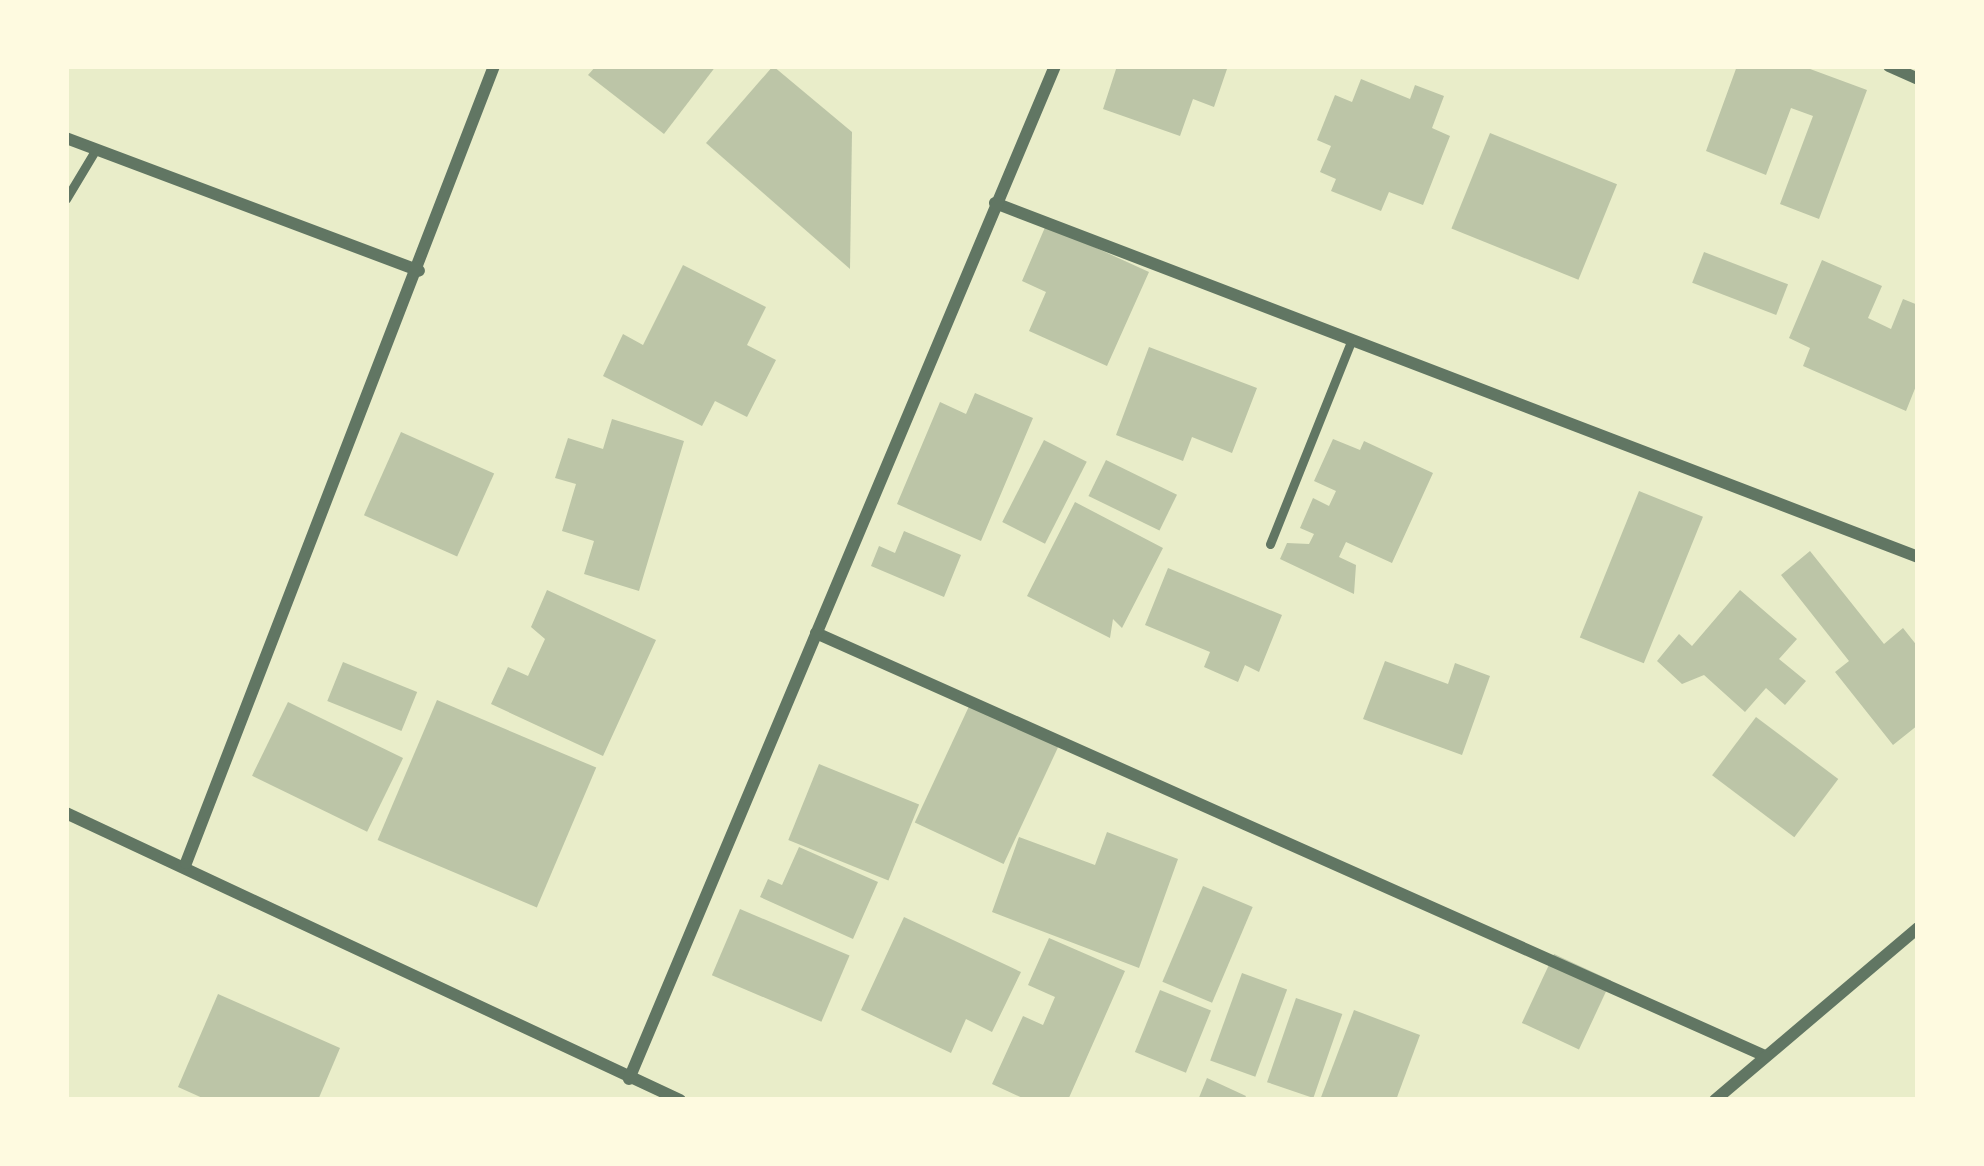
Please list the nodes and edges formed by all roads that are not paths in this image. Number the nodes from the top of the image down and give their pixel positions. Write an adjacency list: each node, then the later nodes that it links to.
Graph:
1 (494, 66): 9 (street)
2 (1055, 66): 8 (street)
3 (1889, 66): 4 (street)
4 (1918, 79)
5 (66, 138): 6 (street)
6 (96, 149): 7 (lane); 9 (street)
7 (66, 199)
8 (995, 203): 10 (street); 13 (street)
9 (419, 271): 15 (street)
10 (1352, 339): 11 (lane); 12 (street)
11 (1270, 544)
12 (1918, 557)
13 (816, 633): 17 (street); 18 (street)
14 (66, 813): 15 (street)
15 (186, 863): 18 (street)
16 (1918, 928): 17 (street)
17 (1763, 1055): 20 (street)
18 (628, 1079): 19 (street)
19 (680, 1100)
20 (1715, 1100)

